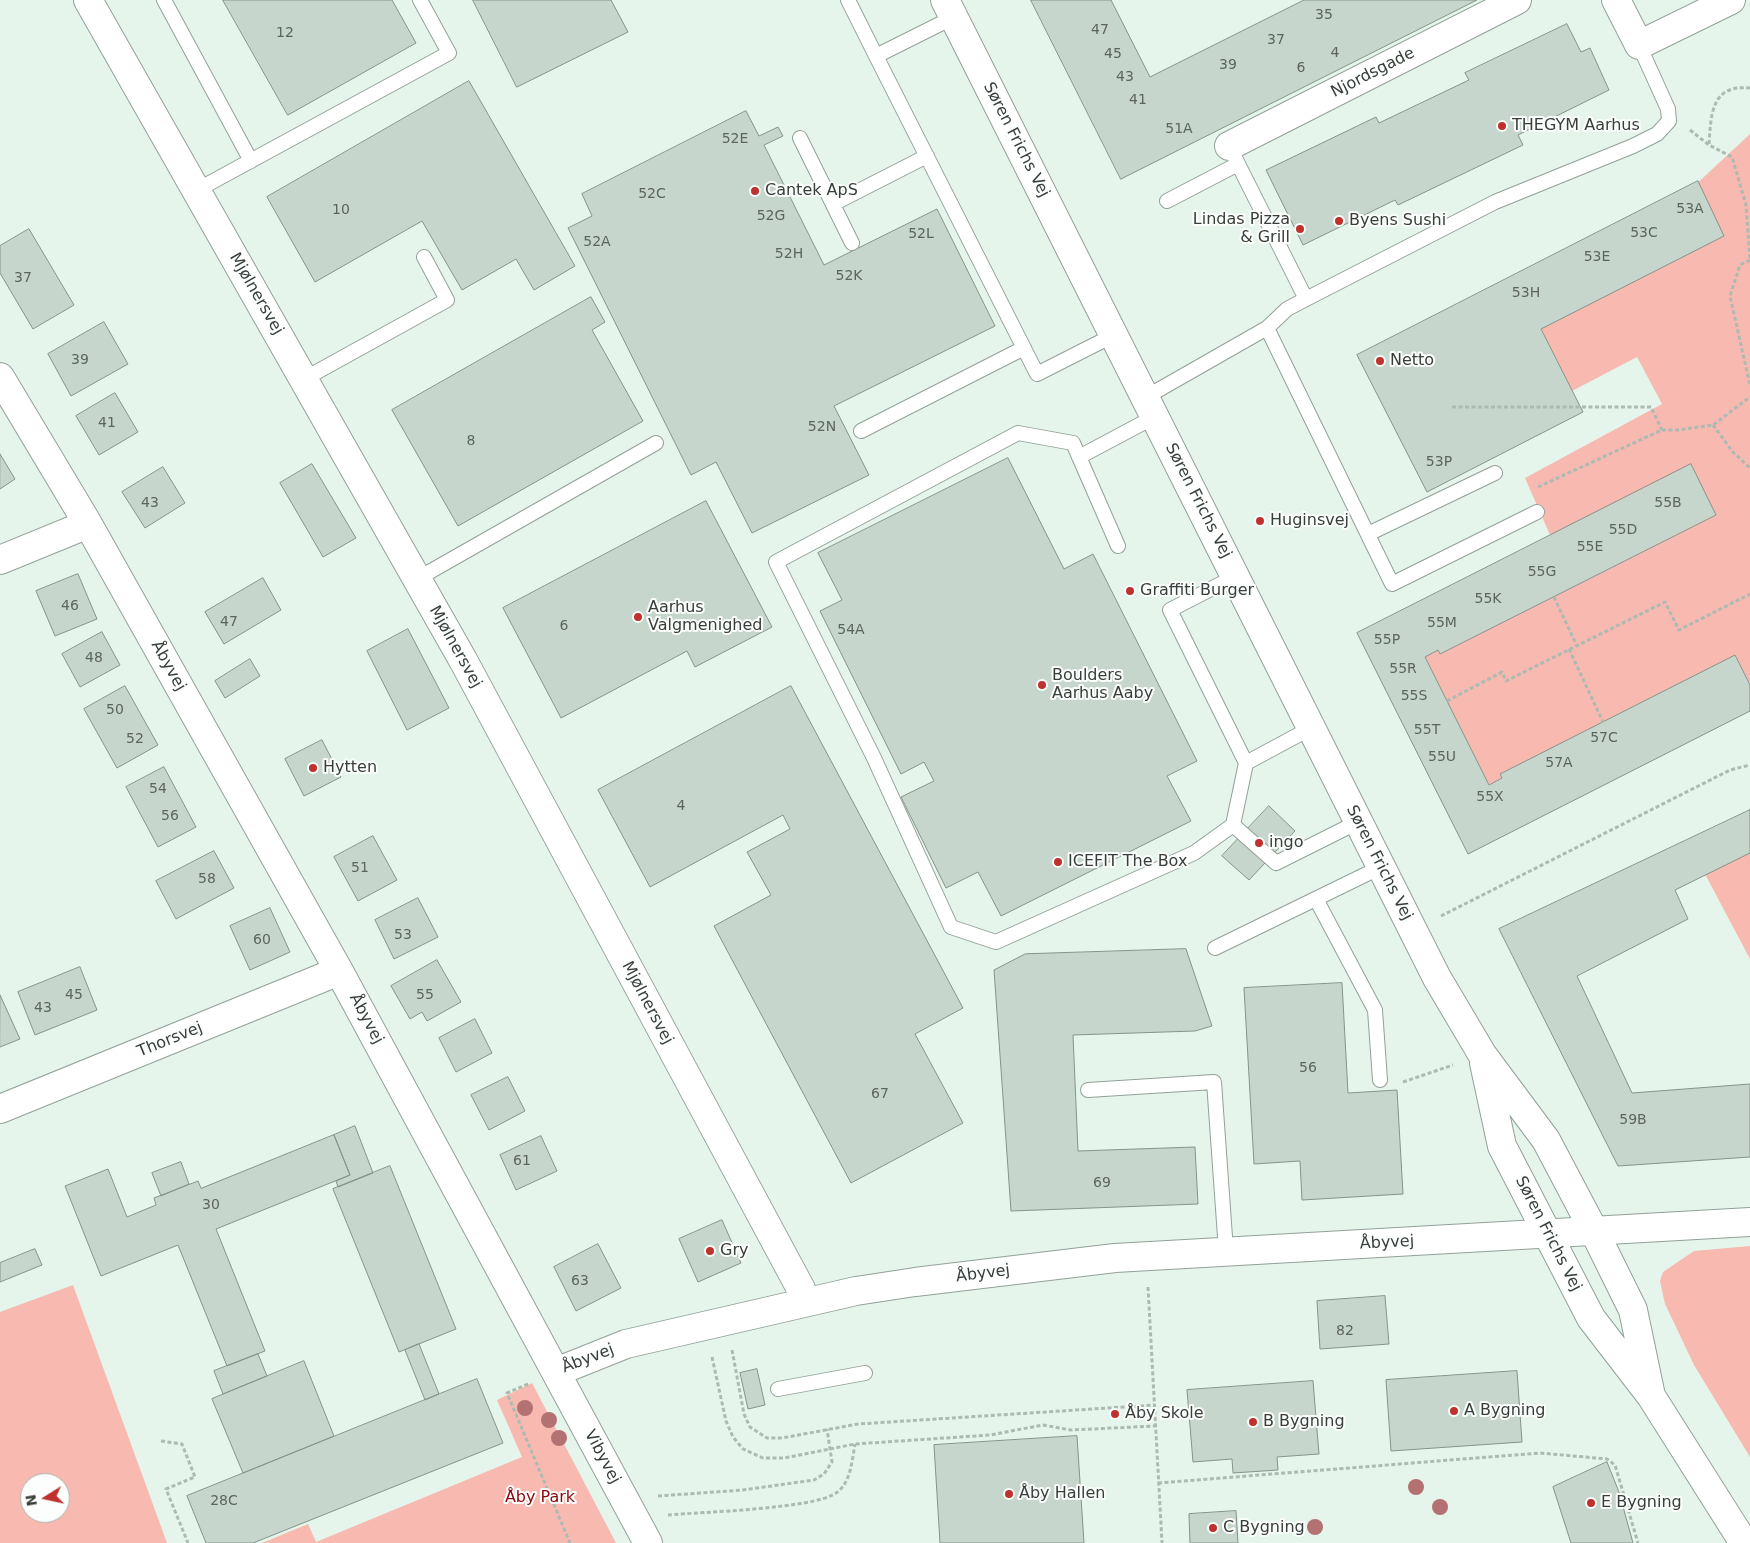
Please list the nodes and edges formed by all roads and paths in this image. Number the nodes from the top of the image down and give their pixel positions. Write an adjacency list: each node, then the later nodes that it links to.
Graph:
1 (88, 0): 18 (street, Mjølnersvej)
2 (164, 0): 17 (lane)
3 (420, 0): 17 (lane)
4 (848, 0): 10 (lane)
5 (1518, 0): 15 (street, Njordsgade)
6 (1616, 0): 9 (street)
7 (1731, 0): 9 (street)
8 (950, 8): 10 (lane); 26 (street, Søren Frichs Vej)
9 (1639, 46): 12 (lane)
10 (876, 56): 16 (lane)
11 (1750, 88): 14 (path)
12 (1669, 121): 14 (path); 24 (lane)
13 (800, 138): 20 (lane)
14 (1709, 145): 23 (path)
15 (1233, 155): 19 (lane); 24 (lane)
16 (927, 156): 20 (lane); 27 (lane)
17 (251, 161): 18 (lane)
18 (197, 190): 29 (street, Mjølnersvej)
19 (1167, 201)
20 (833, 204): 21 (lane)
21 (852, 242)
22 (424, 257): 29 (lane)
23 (1750, 259): 30 (path)
24 (1306, 299): 25 (lane)
25 (1267, 328): 32 (lane); 44 (lane)
26 (1114, 335): 27 (lane); 32 (street, Søren Frichs Vej)
27 (1024, 348): 36 (lane)
28 (0, 377): 43 (street, Åbyvej)
29 (304, 379): 48 (street, Mjølnersvej)
30 (1750, 385)
31 (1750, 398): 34 (path)
32 (1151, 407): 38 (lane); 47 (street, Søren Frichs Vej)
33 (1452, 407): 35 (path)
34 (1713, 425): 35 (path); 39 (path)
35 (1662, 430): 41 (path)
36 (861, 431)
37 (656, 443): 48 (lane)
38 (1079, 457): 45 (lane); 59 (lane)
39 (1750, 468)
40 (1495, 473): 44 (lane)
41 (1537, 488)
42 (1537, 512): 44 (lane)
43 (88, 524): 46 (street); 64 (street, Åbyvej)
44 (1368, 534)
45 (1118, 546)
46 (0, 560)
47 (1236, 576): 55 (street, Søren Frichs Vej); 56 (lane)
48 (417, 579): 74 (street, Mjølnersvej)
49 (1750, 594): 51 (path)
50 (1554, 596): 51 (path)
51 (1577, 646): 52 (path)
52 (1569, 649): 53 (path); 54 (path)
53 (1447, 701)
54 (1603, 722)
55 (1311, 728): 56 (lane); 58 (street, Søren Frichs Vej)
56 (1246, 763): 59 (lane)
57 (1750, 765): 62 (path)
58 (1358, 822): 59 (lane); 60 (street, Søren Frichs Vej)
59 (1234, 825)
60 (1381, 867): 61 (lane); 62 (street, Søren Frichs Vej)
61 (1316, 900): 63 (lane); 66 (lane)
62 (1413, 930): 65 (street, Søren Frichs Vej)
63 (1215, 948)
64 (339, 971): 68 (street, Thorsvej); 76 (street, Åbyvej)
65 (1482, 1054): 66 (path); 70 (street, Søren Frichs Vej); 71 (street, Søren Frichs Vej)
66 (1380, 1080)
67 (1088, 1090): 72 (lane)
68 (0, 1109)
69 (1750, 1222): 70 (street, Åbyvej)
70 (1594, 1231): 71 (street, Åbyvej); 79 (street, Søren Frichs Vej)
71 (1547, 1234): 72 (street, Åbyvej); 79 (street, Søren Frichs Vej)
72 (1226, 1251): 73 (street, Åbyvej)
73 (1146, 1256): 74 (street, Åbyvej); 80 (path)
74 (805, 1302): 75 (street, Åbyvej)
75 (716, 1325): 76 (street, Åbyvej); 82 (path); 85 (path)
76 (556, 1372): 87 (street, Vibyvej); 89 (path)
77 (865, 1373): 78 (lane)
78 (778, 1390)
79 (1651, 1396): 93 (street, Søren Frichs Vej)
80 (1154, 1405): 81 (path); 82 (path)
81 (1155, 1426): 84 (path); 86 (path)
82 (827, 1429): 85 (path)
83 (162, 1441): 88 (path)
84 (855, 1444): 85 (path); 87 (path)
85 (831, 1449): 87 (path)
86 (1158, 1483): 91 (path); 92 (path)
87 (630, 1509): 90 (street, Vibyvej)
88 (188, 1543)
89 (570, 1543)
90 (648, 1543)
91 (1162, 1543)
92 (1638, 1543)
93 (1744, 1543)

